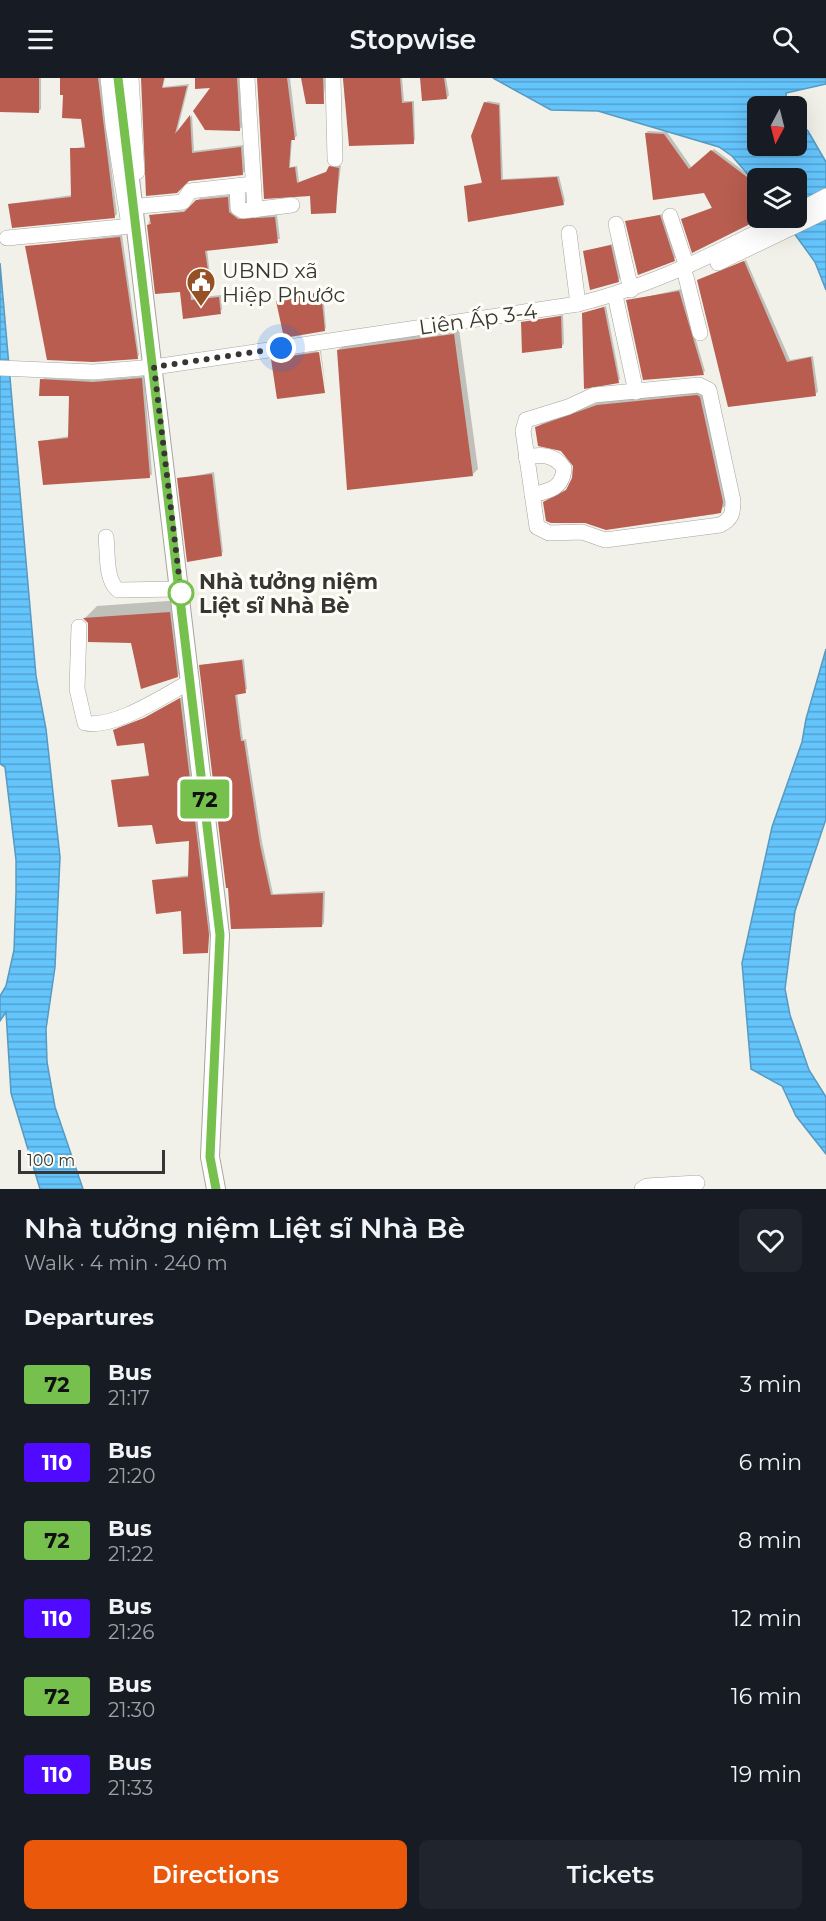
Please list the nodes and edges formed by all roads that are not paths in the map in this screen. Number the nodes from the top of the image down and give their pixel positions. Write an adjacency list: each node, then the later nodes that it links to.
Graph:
1 (108, 78): 18 (street)
2 (118, 78): 18 (main road)
3 (131, 78): 11 (street)
4 (247, 78): 7 (street)
5 (333, 78): 6 (street)
6 (335, 159)
7 (253, 184): 8 (street); 13 (street)
8 (237, 186): 11 (street); 13 (street)
9 (826, 196): 12 (street)
10 (292, 205): 13 (street)
11 (140, 206): 18 (street)
12 (807, 206)
13 (255, 210)
14 (826, 211): 21 (street)
15 (670, 216): 21 (street)
16 (616, 224): 22 (street)
17 (766, 228): 21 (street, Liên Ấp 3-4)
18 (134, 230): 20 (street); 26 (main road)
19 (569, 233): 24 (street)
20 (7, 238)
21 (687, 272): 22 (street, Liên Ấp 3-4); 25 (street)
22 (637, 287): 23 (street, Liên Ấp 3-4)
23 (615, 295): 24 (street, Liên Ấp 3-4); 28 (street)
24 (578, 304): 26 (street, Liên Ấp 3-4)
25 (700, 333)
26 (154, 367): 27 (street, Liên Ấp 3-4); 32 (main road)
27 (0, 368)
28 (636, 392): 29 (street); 30 (street)
29 (526, 457): 30 (street); 30 (street)
30 (532, 495)
31 (106, 537): 32 (street)
32 (180, 589): 34 (main road)
33 (79, 627): 34 (street)
34 (191, 681): 36 (main road)
35 (697, 1183): 37 (street)
36 (216, 1189)
37 (642, 1189)

